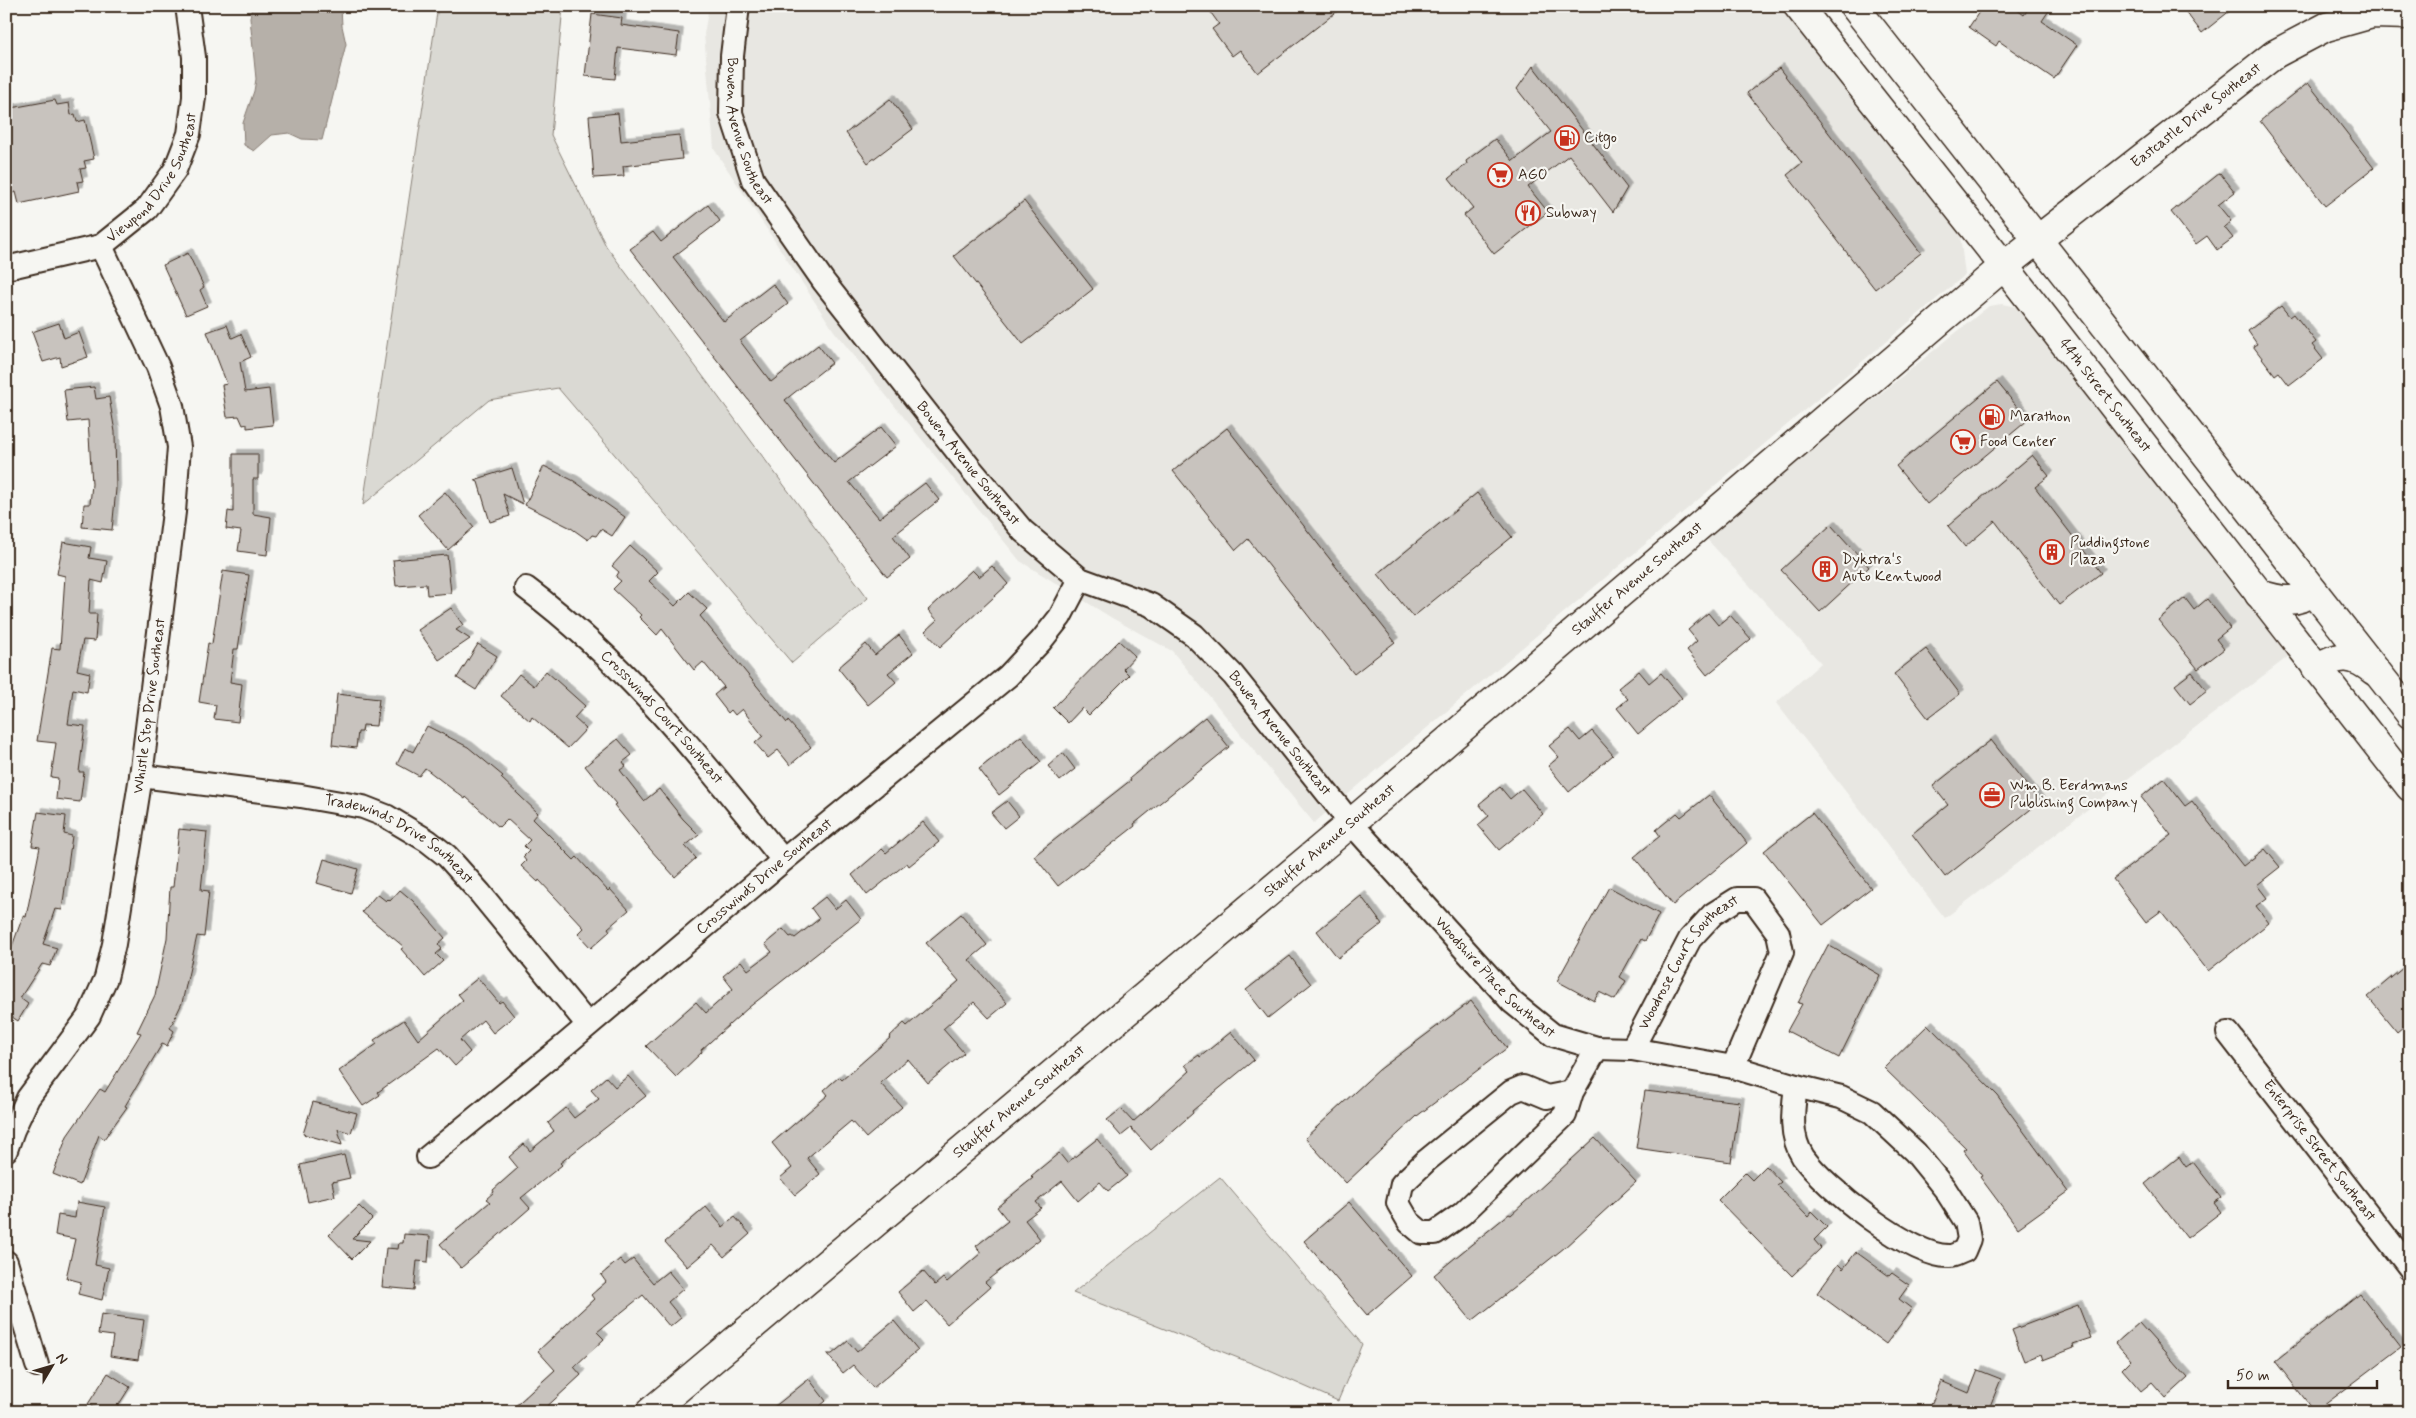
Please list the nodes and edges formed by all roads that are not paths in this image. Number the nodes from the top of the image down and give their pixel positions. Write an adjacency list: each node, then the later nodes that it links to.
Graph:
1 (186, 6): 7 (street, Viewpond Drive Southeast)
2 (738, 6): 10 (street, Bowen Avenue Southeast)
3 (1798, 6): 8 (street, 44th Street Southeast)
4 (1854, 6): 6 (street)
5 (2410, 14): 6 (street, Eastcastle Drive Southeast)
6 (2039, 239): 8 (street, Eastcastle Drive Southeast); 12 (street)
7 (101, 246): 9 (street, Viewpond Drive Southeast); 18 (street, Whistle Stop Drive Southeast)
8 (2004, 266): 13 (street, 44th Street Southeast); 21 (street, Stauffer Avenue Southeast)
9 (6, 268)
10 (1080, 579): 21 (street, Bowen Avenue Southeast); 22 (street, Crosswinds Drive Southeast)
11 (526, 588): 22 (street, Crosswinds Court Southeast)
12 (2313, 591): 13 (street); 15 (street)
13 (2259, 594): 14 (street, 44th Street Southeast)
14 (2316, 668): 15 (street); 17 (street, 44th Street Southeast)
15 (2379, 675): 16 (street)
16 (2410, 714)
17 (2372, 738): 19 (street); 20 (street, 44th Street Southeast)
18 (140, 776): 23 (street, Tradewinds Drive Southeast); 30 (street, Whistle Stop Drive Southeast)
19 (2410, 779)
20 (2410, 787)
21 (1351, 823): 25 (street, Woodshire Place Southeast); 35 (street, Stauffer Avenue Southeast)
22 (783, 860): 23 (street, Crosswinds Drive Southeast)
23 (588, 1025): 31 (street, Crosswinds Drive Southeast)
24 (2228, 1033): 33 (street, Enterprise Street Southeast)
25 (1597, 1048): 26 (street, Woodshire Place Southeast); 29 (street)
26 (1632, 1048): 27 (street, Woodshire Place Southeast); 27 (street, Woodrose Court Southeast)
27 (1733, 1067): 28 (street, Woodshire Place Southeast)
28 (1796, 1086): 28 (street, Woodshire Place Southeast)
29 (1572, 1092): 29 (street)
30 (6, 1150)
31 (428, 1157)
32 (6, 1262): 34 (street)
33 (2410, 1268)
34 (37, 1365)
35 (650, 1412)

